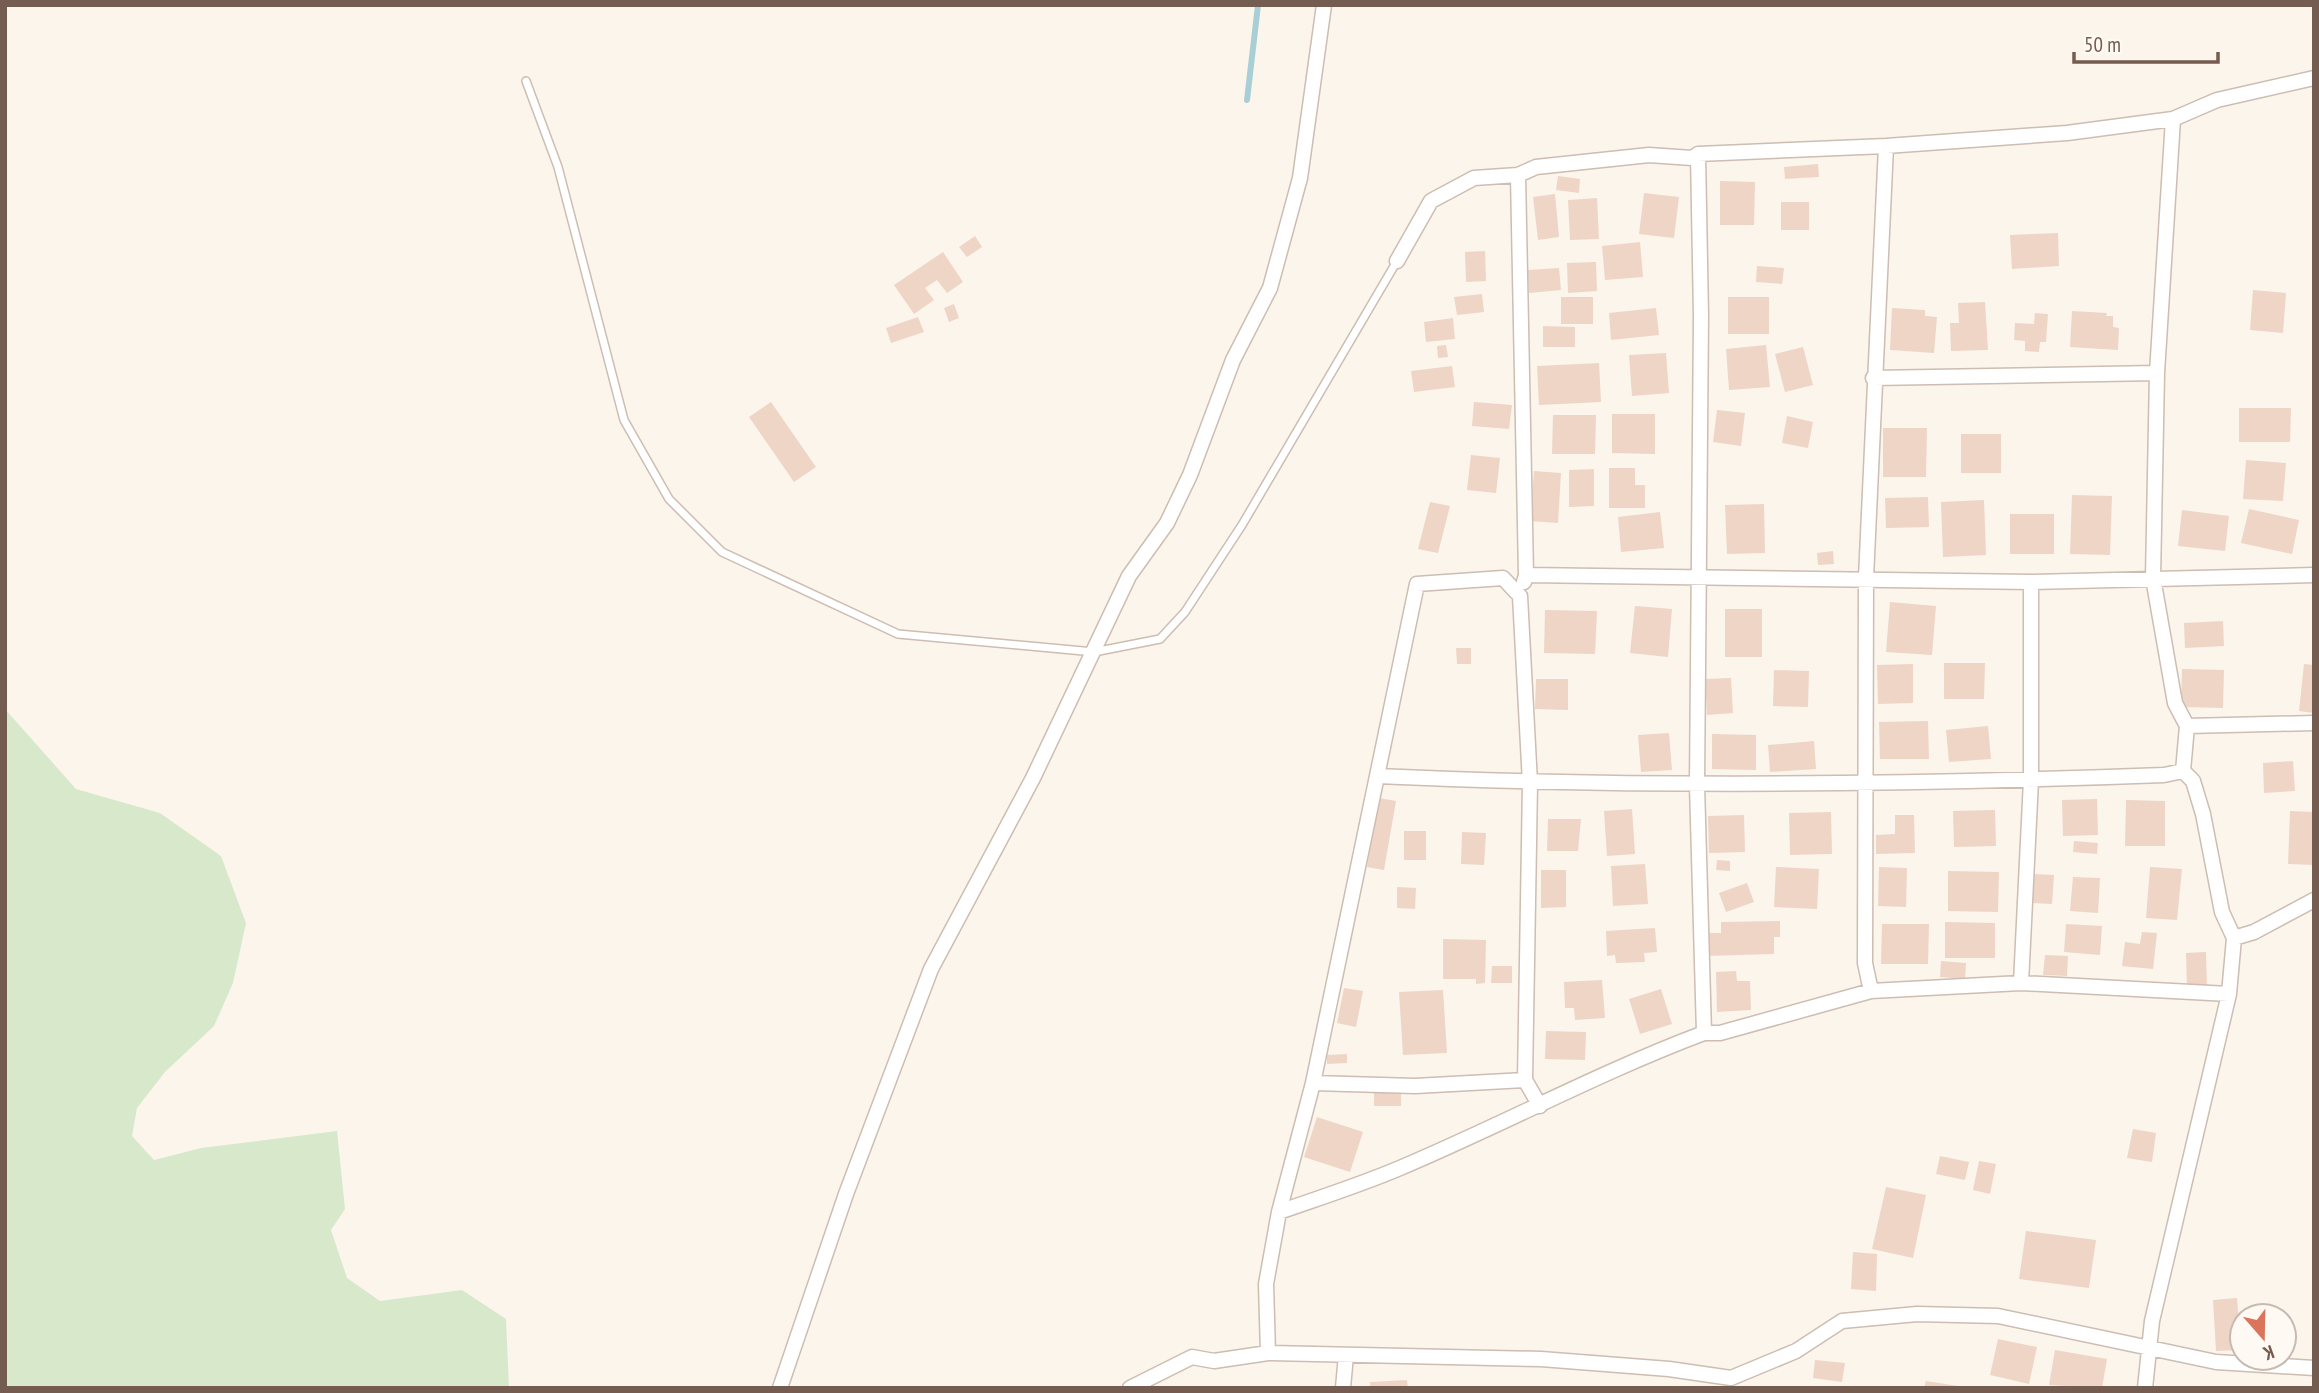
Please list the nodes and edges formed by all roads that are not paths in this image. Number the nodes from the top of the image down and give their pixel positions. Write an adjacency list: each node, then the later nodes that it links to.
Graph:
1 (1324, 5): 18 (street)
2 (2314, 78): 4 (street)
3 (526, 80): 18 (lane)
4 (2173, 119): 5 (street); 9 (street)
5 (1886, 146): 6 (street); 10 (street)
6 (1698, 154): 7 (street); 13 (street)
7 (1518, 175): 8 (street); 11 (street)
8 (1397, 261): 18 (lane)
9 (2157, 373): 10 (street); 15 (street)
10 (1874, 378): 14 (street)
11 (1526, 575): 13 (street); 17 (street)
12 (2314, 575): 15 (street)
13 (1697, 577): 14 (street); 26 (street)
14 (1866, 578): 16 (street); 25 (street)
15 (2153, 578): 16 (street); 20 (street)
16 (2031, 582): 23 (street)
17 (1520, 596): 22 (street); 24 (street)
18 (1094, 652): 41 (street)
19 (2314, 723): 20 (street)
20 (2188, 726): 21 (street)
21 (2183, 771): 23 (street); 28 (street)
22 (1377, 776): 24 (street); 34 (street)
23 (2031, 780): 25 (street); 29 (street)
24 (1531, 783): 26 (street); 33 (street)
25 (1863, 784): 26 (street); 30 (street)
26 (1697, 785): 32 (street)
27 (2314, 900): 28 (street)
28 (2234, 938): 31 (street)
29 (2021, 984): 30 (street); 31 (street)
30 (1871, 991): 32 (street)
31 (2229, 994): 37 (street)
32 (1704, 1033): 35 (street)
33 (1525, 1080): 34 (street); 35 (street)
34 (1313, 1083): 36 (street)
35 (1540, 1106): 36 (street)
36 (1279, 1212): 38 (street)
37 (2151, 1350): 39 (street); 40 (street); 44 (street)
38 (1268, 1353): 39 (street); 42 (street)
39 (1346, 1354): 43 (street)
40 (2314, 1368)
41 (780, 1388)
42 (1129, 1388)
43 (1343, 1388)
44 (2145, 1388)

